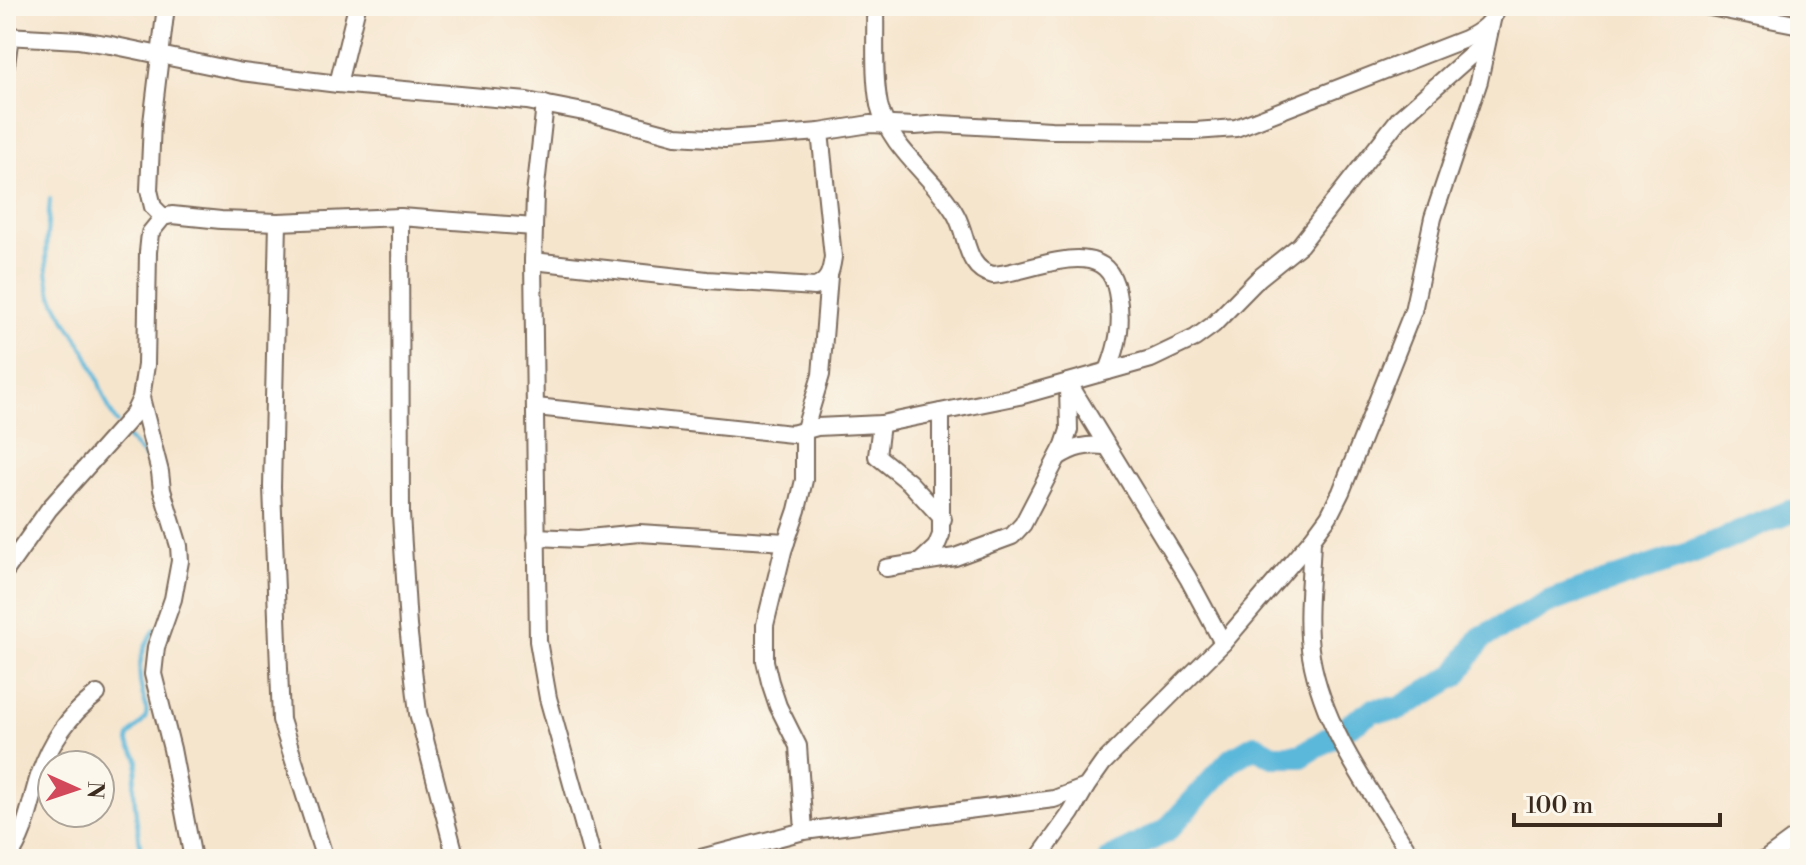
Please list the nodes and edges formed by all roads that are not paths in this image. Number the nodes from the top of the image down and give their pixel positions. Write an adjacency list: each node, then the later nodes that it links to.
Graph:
1 (166, 6): 9 (street)
2 (357, 6): 11 (street)
3 (875, 6): 13 (street)
4 (1705, 6): 6 (street)
5 (1496, 12): 8 (street); 13 (street)
6 (1800, 25)
7 (8, 36): 9 (street); 10 (street)
8 (1487, 41): 21 (street); 32 (street)
9 (161, 56): 11 (street); 15 (street)
10 (6, 64)
11 (338, 84): 12 (street)
12 (545, 104): 14 (street); 18 (street)
13 (887, 125): 14 (street); 21 (street)
14 (820, 132): 20 (street)
15 (163, 217): 17 (street); 23 (street)
16 (400, 217): 17 (street); 18 (street); 45 (street)
17 (278, 222): 44 (street)
18 (534, 227): 19 (street)
19 (533, 261): 20 (street); 24 (street)
20 (829, 276): 27 (street)
21 (1108, 371): 22 (street)
22 (1068, 382): 25 (street); 28 (street); 29 (street)
23 (141, 398): 36 (street); 43 (street)
24 (536, 407): 27 (street); 31 (street)
25 (941, 412): 26 (street); 30 (street)
26 (881, 424): 27 (street); 30 (street)
27 (804, 432): 33 (street)
28 (1105, 446): 29 (street); 37 (street)
29 (1057, 457): 34 (street)
30 (943, 519): 34 (street)
31 (536, 537): 33 (street); 46 (street)
32 (1312, 539): 37 (street); 49 (street)
33 (786, 542): 40 (street)
34 (918, 563): 35 (street)
35 (886, 568)
36 (6, 570)
37 (1223, 643): 39 (street)
38 (97, 694): 42 (street)
39 (1086, 787): 40 (street); 48 (street)
40 (804, 831): 47 (street)
41 (1800, 834): 50 (street)
42 (8, 859)
43 (193, 859)
44 (325, 859)
45 (456, 859)
46 (593, 859)
47 (697, 859)
48 (1038, 859)
49 (1413, 859)
50 (1766, 859)

